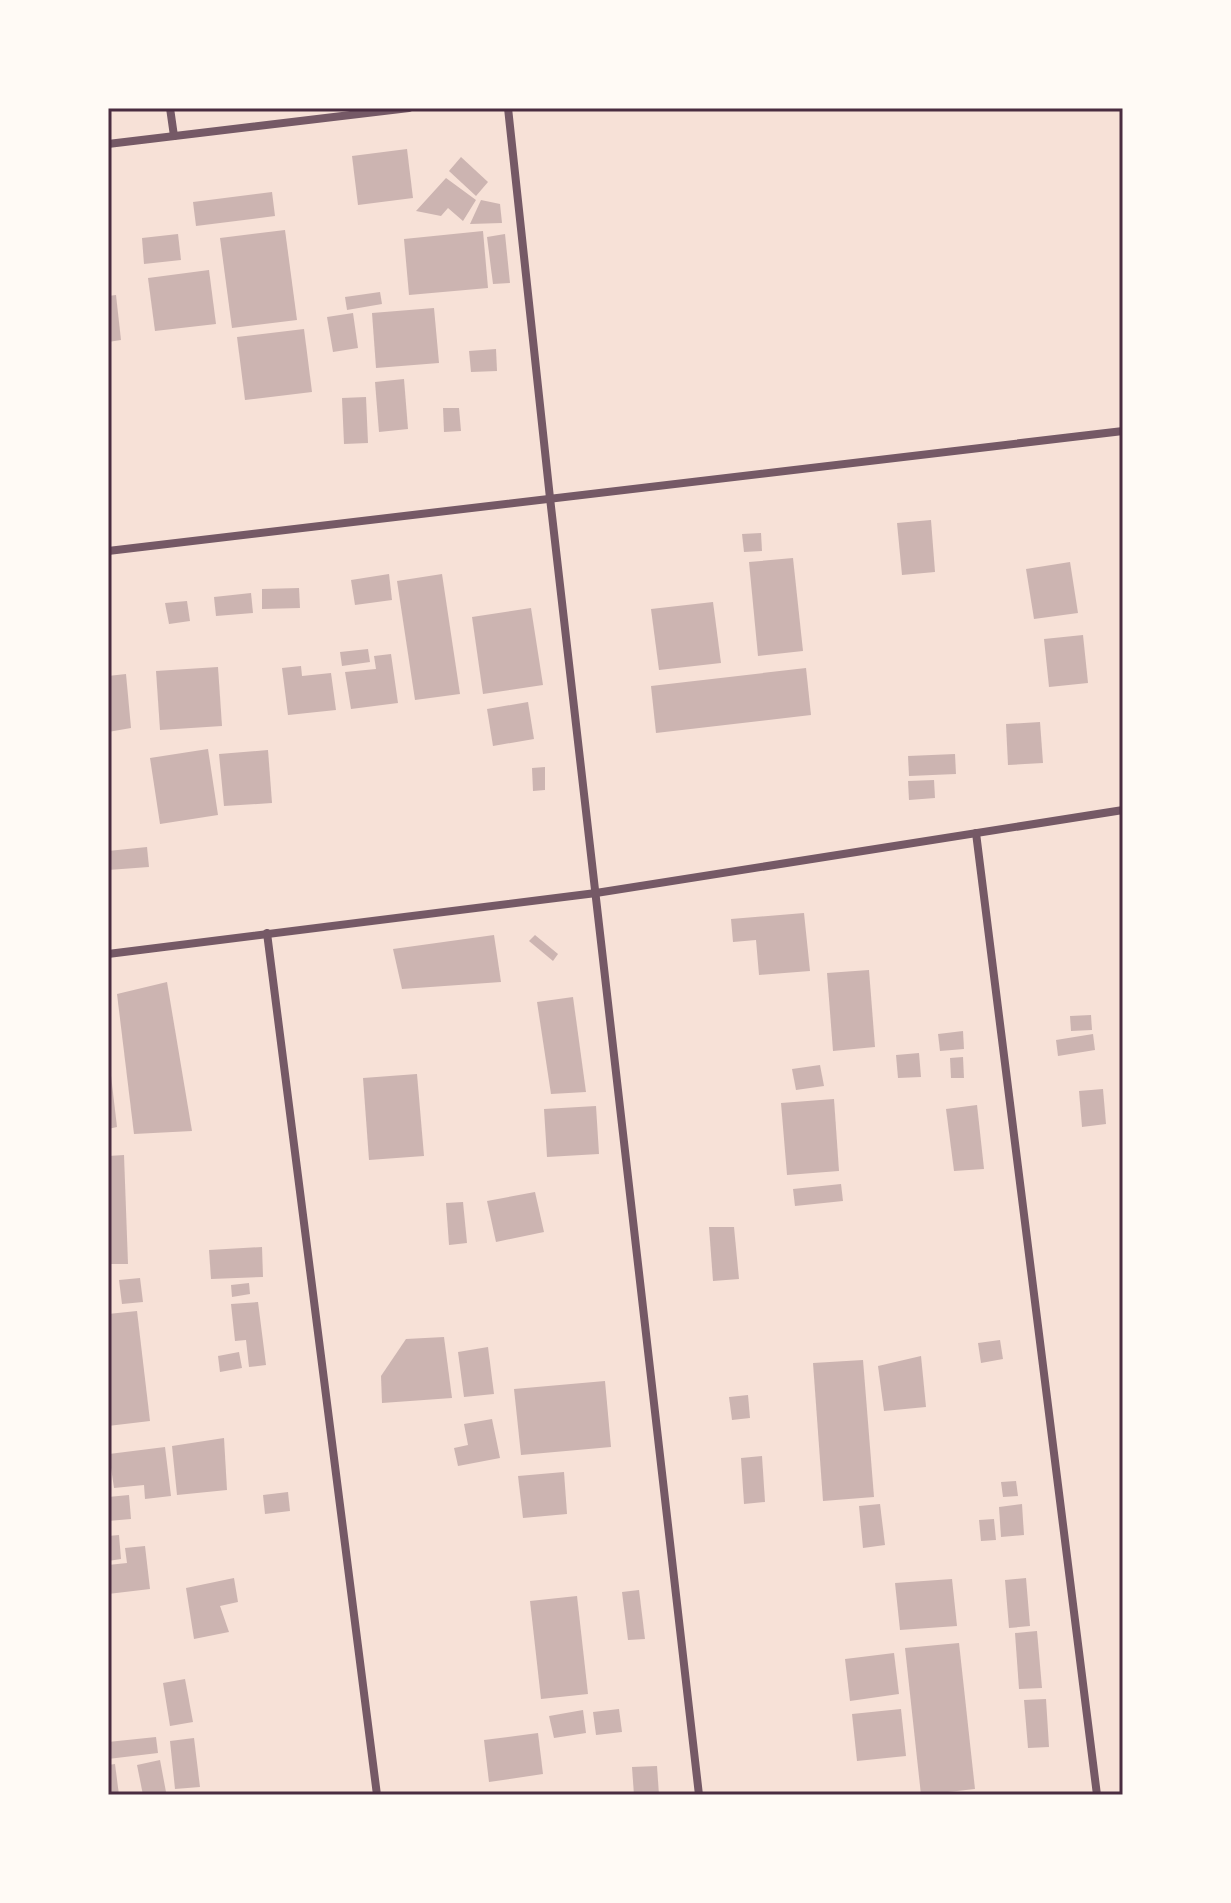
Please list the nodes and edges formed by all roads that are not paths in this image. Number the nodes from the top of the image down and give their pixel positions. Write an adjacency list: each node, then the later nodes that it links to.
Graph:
1 (170, 108): 4 (street)
2 (409, 108): 4 (street)
3 (508, 108): 7 (street)
4 (174, 136): 5 (street)
5 (108, 144)
6 (1123, 431): 7 (street)
7 (550, 498): 8 (street); 11 (street)
8 (108, 551)
9 (1123, 810): 10 (street)
10 (976, 833): 11 (street); 16 (street)
11 (596, 893): 12 (street); 15 (street)
12 (267, 933): 13 (street); 14 (street)
13 (108, 954)
14 (377, 1795)
15 (699, 1795)
16 (1097, 1795)

